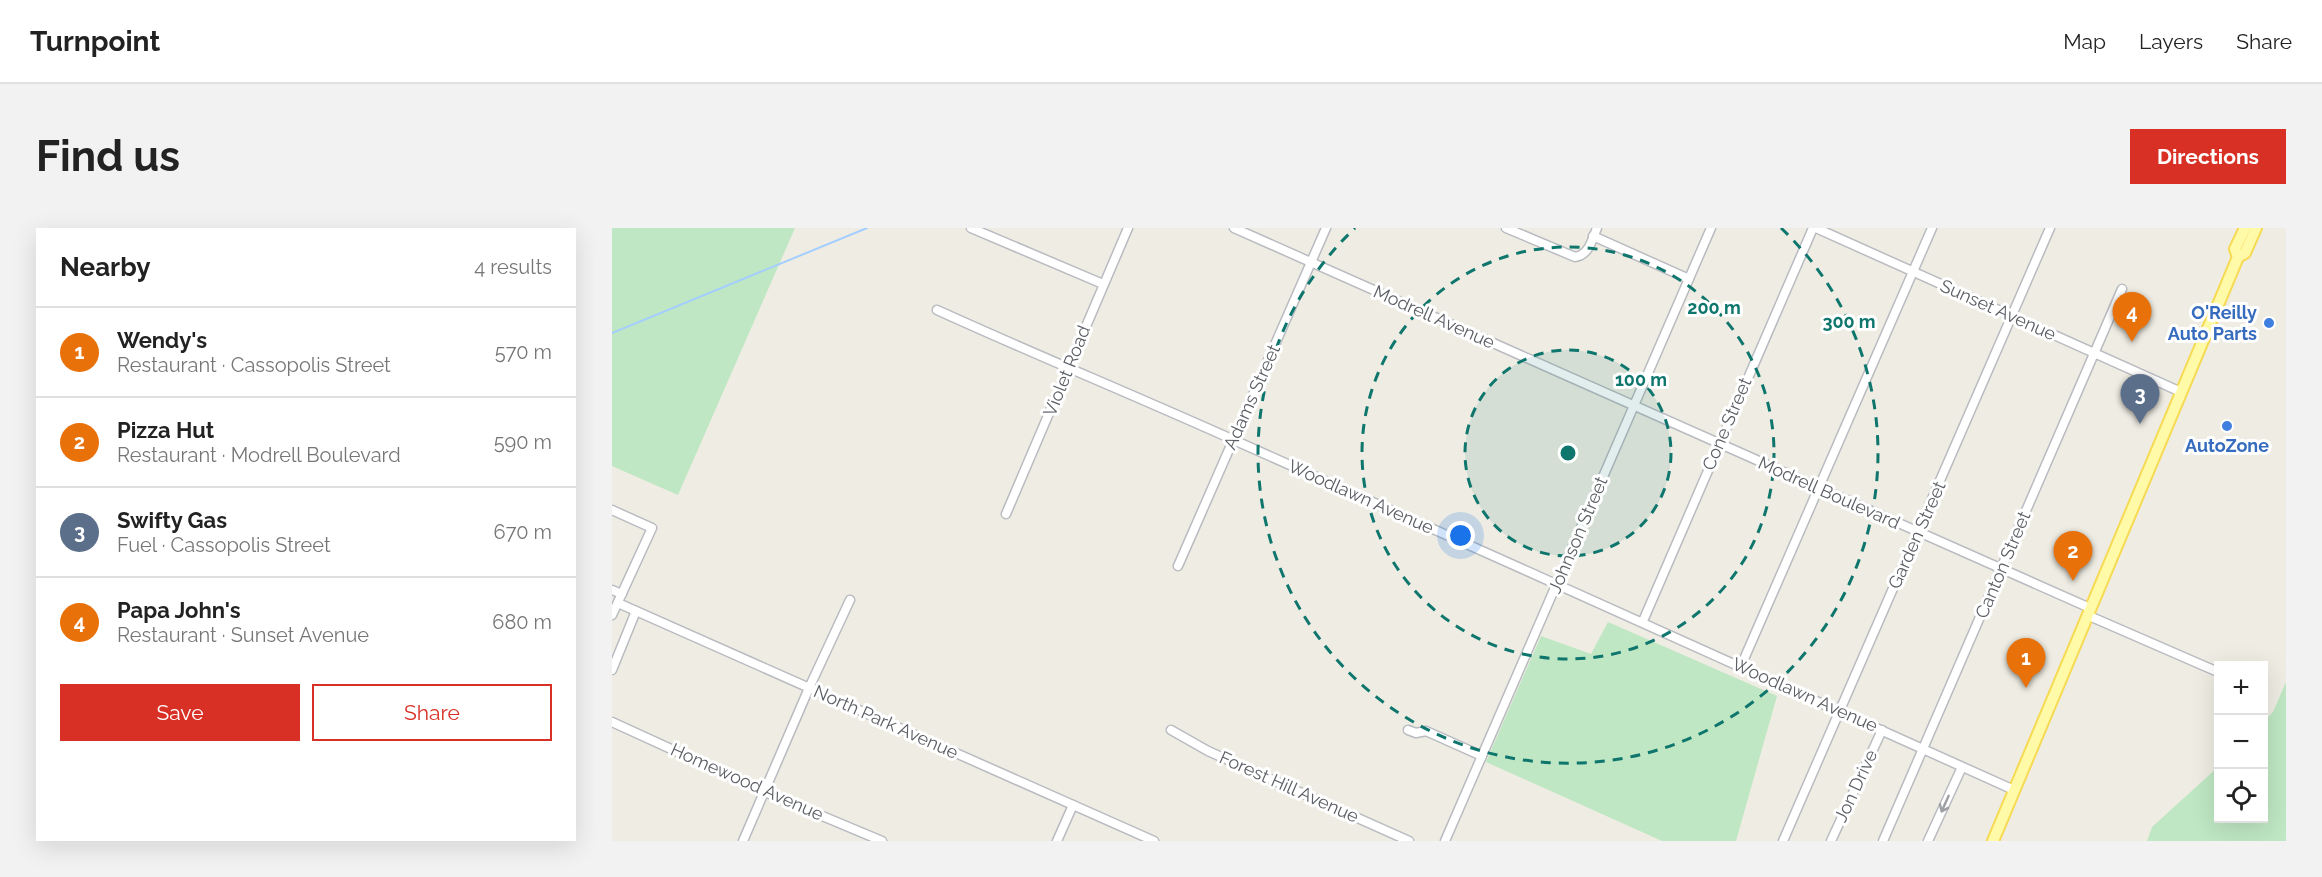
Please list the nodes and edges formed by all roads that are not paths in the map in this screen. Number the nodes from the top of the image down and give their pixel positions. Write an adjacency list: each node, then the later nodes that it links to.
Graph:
1 (971, 228): 17 (street)
2 (1128, 228): 17 (street, Violet Road)
3 (1234, 228): 14 (street, Modrell Avenue)
4 (1326, 228): 14 (street, Adams Street)
5 (1506, 228): 12 (street)
6 (1711, 228): 16 (street, Johnson Street)
7 (1814, 228): 15 (street, Sunset Avenue); 26 (street, Cone Street)
8 (1932, 228): 15 (street)
9 (2050, 228): 20 (street, Garden Street)
10 (2245, 228): 13 (main road)
11 (2256, 228): 13 (main road)
12 (1595, 232): 16 (street)
13 (2238, 257): 23 (main road)
14 (1312, 262): 24 (street, Modrell Avenue); 25 (street, Adams Street)
15 (1912, 271): 20 (street, Sunset Avenue); 27 (street)
16 (1689, 279): 24 (street, Johnson Street)
17 (1103, 285): 22 (street, Violet Road)
18 (2122, 288): 21 (street, Canton Street)
19 (937, 310): 22 (street, Woodlawn Avenue)
20 (2013, 317): 21 (street, Sunset Avenue); 30 (street, Garden Street)
21 (2095, 353): 23 (street, Sunset Avenue); 32 (street, Canton Street)
22 (1067, 369): 25 (street, Woodlawn Avenue); 29 (street, Violet Road)
23 (2181, 392): 38 (main road)
24 (1634, 406): 26 (street, Modrell Boulevard); 33 (street, Johnson Street)
25 (1234, 440): 31 (street, Adams Street); 33 (street, Woodlawn Avenue)
26 (1719, 444): 27 (street, Modrell Boulevard); 40 (street, Cone Street)
27 (1819, 489): 30 (street, Modrell Boulevard); 41 (street)
28 (612, 510): 35 (street)
29 (1006, 514)
30 (1918, 533): 32 (street, Modrell Boulevard); 45 (street, Garden Street)
31 (1178, 566)
32 (2001, 570): 38 (street, Modrell Boulevard); 50 (street, Canton Street)
33 (1556, 585): 40 (street, Woodlawn Avenue); 51 (street, Johnson Street)
34 (612, 590): 35 (street, North Park Avenue)
35 (620, 598): 37 (street, North Park Avenue); 39 (street)
36 (850, 600): 44 (street)
37 (636, 611): 42 (street); 44 (street, North Park Avenue)
38 (2088, 612): 43 (street, Modrell Boulevard); 53 (main road)
39 (612, 615)
40 (1643, 621): 41 (street, Woodlawn Avenue)
41 (1741, 666): 45 (street, Woodlawn Avenue)
42 (612, 670)
43 (2214, 670)
44 (809, 688): 54 (street); 55 (street, North Park Avenue)
45 (1839, 711): 49 (street, Woodlawn Avenue); 62 (street, Garden Street)
46 (612, 722): 54 (street, Homewood Avenue)
47 (1171, 730): 60 (street, Forest Hill Avenue)
48 (1408, 730): 51 (street)
49 (1882, 730): 50 (street, Woodlawn Avenue); 63 (street, Jon Drive)
50 (1923, 749): 52 (street, Woodlawn Avenue); 64 (street, Canton Street)
51 (1482, 756): 61 (street, Johnson Street)
52 (1962, 767): 53 (street, Woodlawn Avenue); 65 (street, one-way to 65)
53 (2014, 790): 66 (main road)
54 (765, 792): 56 (street); 57 (street, Homewood Avenue)
55 (1073, 805): 58 (street); 59 (street, North Park Avenue)
56 (743, 841)
57 (882, 841)
58 (1057, 841)
59 (1154, 841)
60 (1409, 841)
61 (1445, 841)
62 (1783, 841)
63 (1831, 841)
64 (1883, 841)
65 (1928, 841)
66 (1993, 841)

